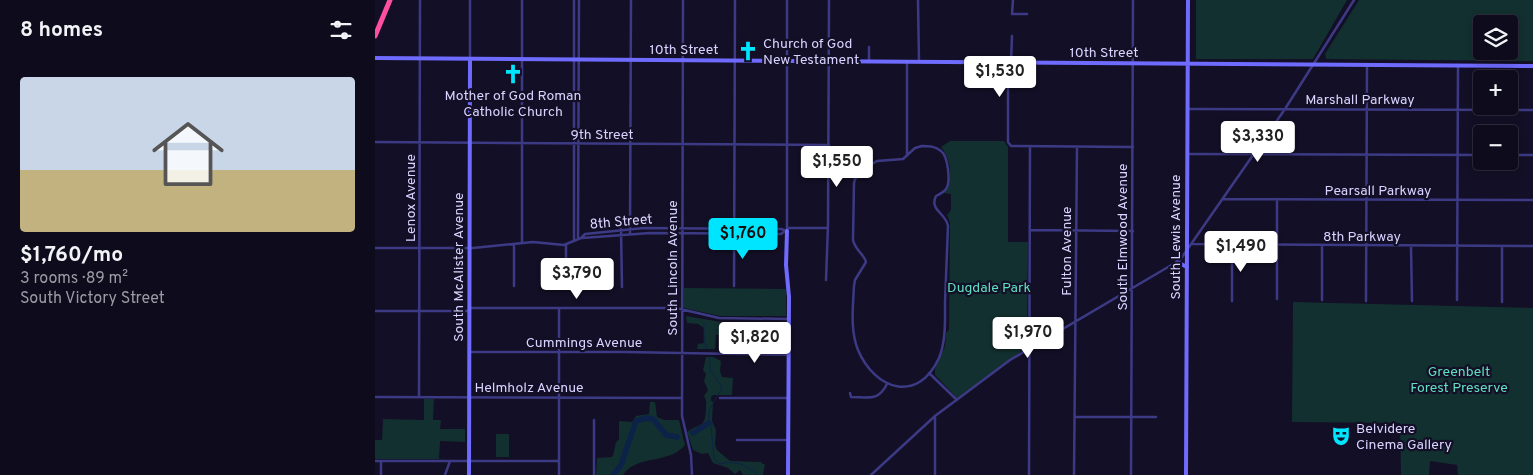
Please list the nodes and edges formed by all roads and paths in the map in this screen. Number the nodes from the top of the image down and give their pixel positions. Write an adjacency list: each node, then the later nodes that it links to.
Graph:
1 (390, 0): 18 (highway)
2 (420, 0): 22 (street, Lenox Avenue)
3 (470, 0): 23 (street)
4 (522, 0): 24 (street)
5 (574, 0): 25 (street)
6 (579, 0): 25 (street)
7 (631, 0): 26 (street)
8 (683, 0): 27 (street, South Lincoln Avenue)
9 (735, 0): 28 (street)
10 (787, 0): 29 (street)
11 (829, 0): 30 (street)
12 (918, 0): 33 (street)
13 (1013, 0): 17 (street)
14 (1133, 0): 35 (street, South Elmwood Avenue)
15 (1188, 0): 36 (street, South Lewis Avenue)
16 (1354, 0): 37 (street)
17 (1027, 14)
18 (375, 36)
19 (1012, 36): 34 (street)
20 (869, 47): 31 (street)
21 (375, 58): 22 (street, 10th Street)
22 (420, 58): 23 (street, 10th Street); 47 (street, Lenox Avenue)
23 (470, 59): 24 (street, 10th Street); 48 (street, South McAlister Avenue)
24 (522, 59): 25 (street, 10th Street); 49 (street)
25 (576, 59): 26 (street, 10th Street); 50 (street); 51 (street)
26 (631, 60): 27 (street, 10th Street); 52 (street)
27 (683, 60): 28 (street, 10th Street); 53 (street, South Lincoln Avenue)
28 (735, 61): 29 (street, 10th Street); 54 (street)
29 (787, 61): 30 (street, 10th Street); 55 (street)
30 (829, 61): 31 (street, 10th Street); 56 (street)
31 (869, 62): 32 (street, 10th Street)
32 (907, 62): 33 (street, 10th Street); 67 (street)
33 (919, 62): 34 (street, 10th Street)
34 (1010, 62): 35 (street, 10th Street); 57 (street)
35 (1133, 63): 36 (street, 10th Street); 59 (street, South Elmwood Avenue)
36 (1187, 64): 37 (street, 10th Street); 41 (street, South Lewis Avenue)
37 (1315, 64): 38 (street, 10th Street); 42 (street)
38 (1367, 65): 39 (street, 10th Street); 43 (street)
39 (1458, 65): 40 (street, 10th Street); 44 (street)
40 (1533, 66)
41 (1187, 108): 42 (street, Marshall Parkway); 60 (street, South Lewis Avenue)
42 (1285, 109): 43 (street, Marshall Parkway); 61 (street)
43 (1367, 109): 44 (street, Marshall Parkway); 62 (street)
44 (1458, 110): 45 (street, Marshall Parkway); 63 (street)
45 (1533, 110)
46 (375, 142): 47 (street, 9th Street)
47 (420, 142): 48 (street, 9th Street); 101 (street, Lenox Avenue)
48 (469, 143): 49 (street, 9th Street); 102 (street, South McAlister Avenue)
49 (522, 143): 50 (street, 9th Street); 88 (street)
50 (573, 144): 51 (street, 9th Street); 87 (street)
51 (579, 144): 52 (street, 9th Street); 86 (street)
52 (631, 144): 53 (street, 9th Street); 73 (street)
53 (682, 144): 54 (street, 9th Street); 74 (street, South Lincoln Avenue)
54 (735, 144): 55 (street, 9th Street); 75 (street)
55 (787, 145): 56 (street, 9th Street); 78 (street)
56 (829, 145): 76 (street)
57 (1031, 147): 58 (street); 79 (street)
58 (1077, 147): 59 (street); 80 (street, Fulton Avenue)
59 (1133, 147): 81 (street, South Elmwood Avenue)
60 (1187, 154): 61 (street); 103 (street, South Lewis Avenue)
61 (1254, 154): 62 (street); 68 (street)
62 (1367, 154): 63 (street); 70 (street)
63 (1458, 155): 64 (street); 71 (street)
64 (1473, 155)
65 (1518, 155): 66 (street)
66 (1533, 155)
67 (907, 157): 131 (street); 132 (street)
68 (1223, 199): 69 (street, Pearsall Parkway); 91 (street)
69 (1277, 199): 70 (street, Pearsall Parkway); 93 (street)
70 (1367, 200): 71 (street, Pearsall Parkway); 95 (street)
71 (1458, 200): 72 (street, Pearsall Parkway); 97 (street)
72 (1533, 200)
73 (630, 228): 74 (street, 8th Street); 77 (street, 8th Street); 82 (street)
74 (682, 228): 75 (street, 8th Street); 83 (street, South Lincoln Avenue)
75 (735, 228): 78 (street, 8th Street); 84 (street)
76 (827, 228): 78 (street, 8th Street); 106 (street)
77 (621, 229): 85 (street); 86 (street, 8th Street)
78 (787, 230): 84 (street, 8th Street); 124 (street)
79 (1030, 230): 80 (street); 126 (street)
80 (1076, 231): 81 (street); 125 (street, Fulton Avenue)
81 (1133, 231): 111 (street, South Elmwood Avenue)
82 (630, 233): 83 (street, 8th Street); 85 (street, 8th Street)
83 (682, 233): 84 (street, 8th Street); 121 (street, South Lincoln Avenue)
84 (735, 233): 109 (street)
85 (621, 234): 86 (street, 8th Street); 110 (street)
86 (580, 238): 87 (street, 8th Street)
87 (574, 241): 90 (street, 8th Street)
88 (522, 243): 89 (street, 8th Street); 90 (street, 8th Street)
89 (514, 244): 102 (street, 8th Street); 107 (street)
90 (566, 244): 108 (street)
91 (1192, 244): 92 (street, 8th Parkway); 103 (street)
92 (1232, 245): 93 (street, 8th Parkway); 115 (street)
93 (1277, 245): 94 (street, 8th Parkway); 112 (street)
94 (1322, 246): 95 (street, 8th Parkway); 113 (street)
95 (1366, 246): 96 (street, 8th Parkway); 116 (street)
96 (1411, 246): 97 (street, 8th Parkway); 117 (street)
97 (1458, 246): 98 (street, 8th Parkway); 114 (street)
98 (1502, 246): 99 (street, 8th Parkway); 118 (street)
99 (1533, 246)
100 (375, 248): 101 (street, 8th Street)
101 (420, 248): 102 (street, 8th Street); 123 (street, Lenox Avenue)
102 (469, 248): 120 (street, South McAlister Avenue)
103 (1187, 251): 104 (street); 105 (street, South Lewis Avenue)
104 (1177, 262): 105 (street); 111 (street)
105 (1187, 267): 166 (street, South Lewis Avenue)
106 (826, 280)
107 (514, 286)
108 (566, 286)
109 (734, 286)
110 (621, 287)
111 (1133, 288): 125 (street); 143 (street, South Elmwood Avenue)
112 (1277, 299)
113 (1321, 300)
114 (1457, 300)
115 (1232, 301)
116 (1366, 301)
117 (1412, 301)
118 (1502, 302)
119 (559, 308): 120 (street); 121 (street); 128 (street)
120 (469, 310): 123 (street); 127 (street, South McAlister Avenue)
121 (682, 310): 124 (street); 129 (street, South Lincoln Avenue)
122 (375, 311): 123 (street)
123 (419, 311): 135 (street, Lenox Avenue)
124 (789, 318): 130 (street)
125 (1075, 321): 126 (street); 144 (street, Fulton Avenue)
126 (1030, 348): 141 (street); 163 (street)
127 (469, 352): 128 (street, Cummings Avenue); 136 (street, South McAlister Avenue)
128 (559, 352): 129 (street, Cummings Avenue); 137 (street)
129 (682, 353): 130 (street, Cummings Avenue); 138 (street, South Lincoln Avenue)
130 (789, 355): 140 (street)
131 (929, 373): 132 (street); 141 (street)
132 (887, 384): 133 (street)
133 (851, 393)
134 (375, 397): 135 (street, Helmholz Avenue)
135 (419, 397): 136 (street, Helmholz Avenue)
136 (469, 397): 137 (street, Helmholz Avenue); 152 (street, South McAlister Avenue)
137 (559, 397): 138 (street, Helmholz Avenue); 153 (street)
138 (682, 398): 159 (street, South Lincoln Avenue)
139 (720, 398): 140 (street)
140 (789, 398): 148 (street)
141 (957, 400): 142 (street)
142 (935, 416): 161 (street); 162 (street)
143 (1132, 416): 144 (street); 145 (street); 165 (street, South Elmwood Avenue)
144 (1075, 417): 164 (street, Fulton Avenue)
145 (1156, 417)
146 (594, 420): 158 (street)
147 (737, 440): 148 (street)
148 (788, 440): 160 (street)
149 (375, 461): 150 (street)
150 (381, 461): 151 (street); 154 (street)
151 (450, 461): 152 (street); 155 (street)
152 (469, 461): 153 (street); 156 (street, South McAlister Avenue)
153 (559, 461): 157 (street)
154 (381, 475)
155 (445, 475)
156 (469, 475)
157 (559, 475)
158 (594, 475)
159 (692, 475)
160 (788, 475)
161 (871, 475)
162 (935, 475)
163 (1029, 475)
164 (1075, 475)
165 (1131, 475)
166 (1186, 475)

